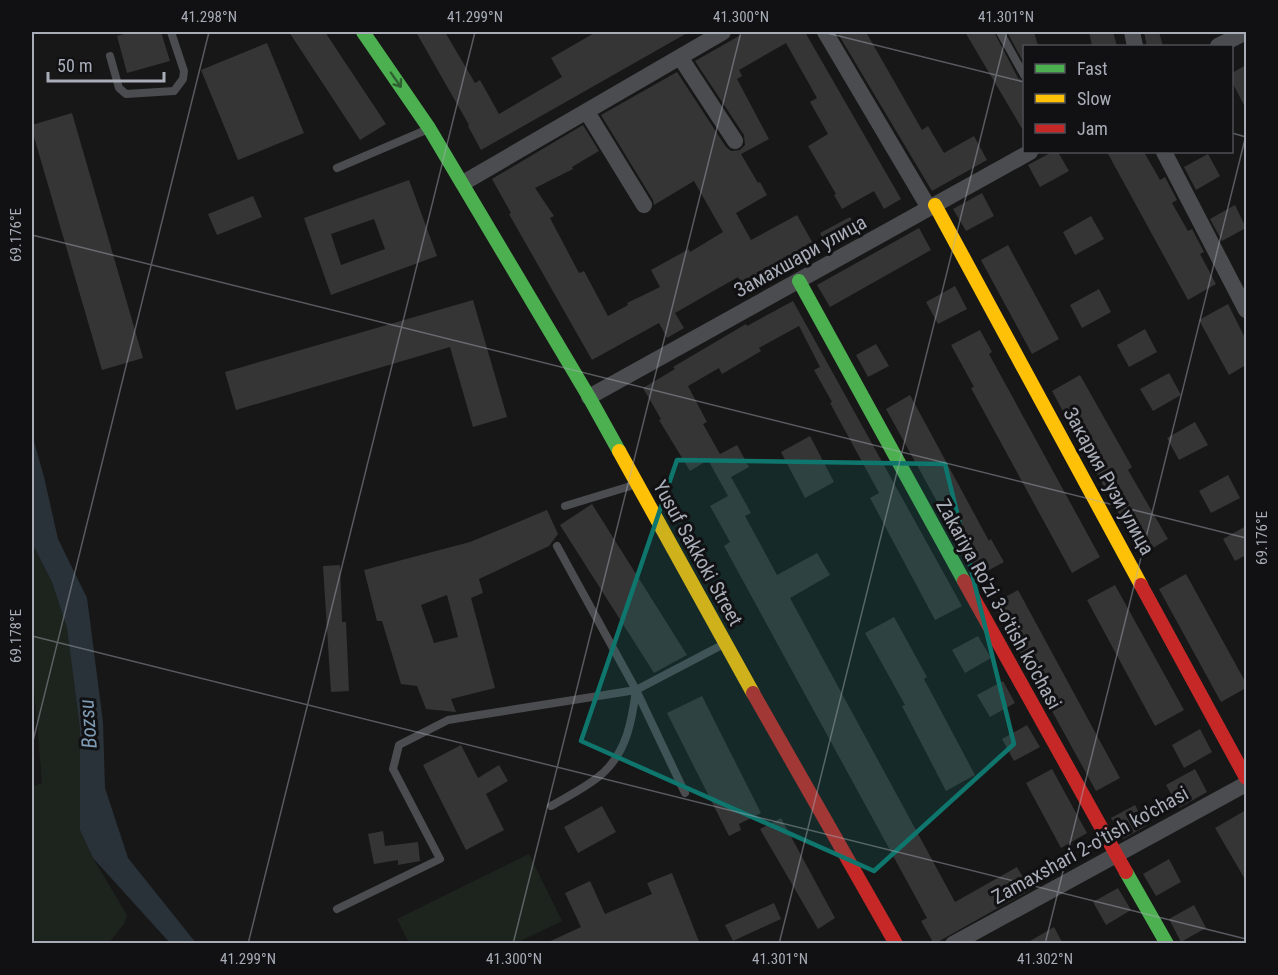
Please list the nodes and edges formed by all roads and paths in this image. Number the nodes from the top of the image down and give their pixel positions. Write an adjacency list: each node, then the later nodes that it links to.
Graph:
1 (171, 32): 9 (lane)
2 (363, 32): 13 (street, Yusuf Sakkoki Street, one-way to 13)
3 (379, 32): 18 (street, Yusuf Sakkoki Street)
4 (723, 32): 10 (street)
5 (825, 32): 20 (street, Закария Рузи улица)
6 (1000, 32): 11 (lane)
7 (1246, 32): 8 (street)
8 (1220, 45)
9 (110, 56)
10 (680, 57): 12 (street); 14 (street)
11 (1023, 73)
12 (587, 112): 18 (street); 19 (street)
13 (429, 128): 17 (lane); 18 (street, Yusuf Sakkoki Street)
14 (735, 141)
15 (1028, 153): 20 (street, Замахшари улица)
16 (1165, 153): 22 (street)
17 (337, 168)
18 (463, 183): 23 (street, Yusuf Sakkoki Street)
19 (644, 205)
20 (932, 207): 21 (street, Замахшари улица); 29 (street, Закария Рузи улица)
21 (799, 281): 23 (street, Замахшари улица); 33 (street, Zakariya Ro'zi 3-o'tish ko'chasi)
22 (1246, 310)
23 (589, 397): 24 (street, Yusuf Sakkoki Street)
24 (637, 484): 25 (lane); 27 (street, Yusuf Sakkoki Street)
25 (565, 506)
26 (557, 546): 28 (lane)
27 (725, 644): 28 (lane); 35 (street, Yusuf Sakkoki Street)
28 (636, 690): 31 (lane); 32 (lane); 34 (lane)
29 (1246, 778)
30 (1246, 784): 33 (street, Zamaxshari 2-o'tish ko'chasi)
31 (685, 793)
32 (551, 806)
33 (1116, 856): 36 (street, Zamaxshari 2-o'tish ko'chasi); 37 (street, Zakariya Ro'zi 3-o'tish ko'chasi)
34 (337, 909)
35 (896, 944)
36 (953, 944)
37 (1167, 944)

